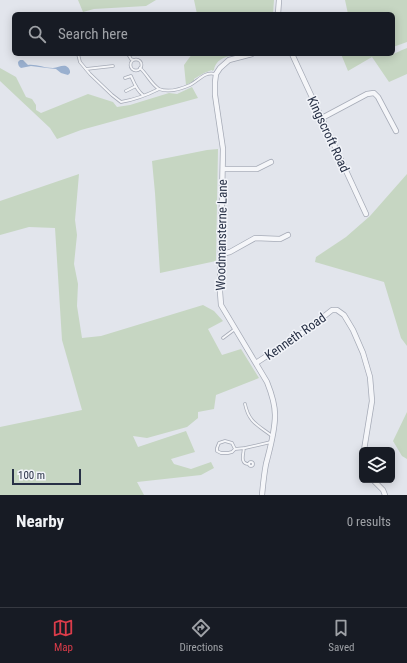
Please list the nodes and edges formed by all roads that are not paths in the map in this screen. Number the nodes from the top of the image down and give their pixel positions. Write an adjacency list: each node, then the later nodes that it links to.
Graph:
1 (278, 0): 2 (street)
2 (278, 12)
3 (78, 56): 10 (lane)
4 (129, 56): 7 (lane)
5 (244, 56): 11 (street)
6 (293, 56): 17 (street, Kingscroft Road)
7 (133, 60): 9 (lane); 9 (lane)
8 (114, 66): 10 (lane)
9 (140, 68): 14 (lane)
10 (86, 69): 16 (lane)
11 (216, 74): 14 (lane); 20 (street, Woodmansterne Lane)
12 (125, 78): 13 (lane)
13 (136, 86): 15 (lane); 16 (lane)
14 (159, 88): 16 (lane)
15 (126, 91)
16 (144, 95)
17 (322, 118): 18 (street); 21 (street, Kingscroft Road)
18 (396, 131)
19 (271, 162): 20 (street)
20 (223, 169): 23 (street, Woodmansterne Lane)
21 (366, 214)
22 (288, 235): 23 (street)
23 (220, 254): 24 (street, Woodmansterne Lane)
24 (235, 329): 25 (lane); 26 (street, Woodmansterne Lane)
25 (223, 338)
26 (256, 363): 28 (street, Woodmansterne Lane); 29 (street, Kenneth Road)
27 (245, 404): 28 (lane)
28 (272, 439): 30 (lane); 35 (street, Woodmansterne Lane)
29 (365, 447)
30 (244, 448): 31 (lane); 32 (lane)
31 (235, 449): 31 (lane)
32 (249, 464)
33 (376, 483): 34 (street)
34 (385, 494)
35 (262, 495)

